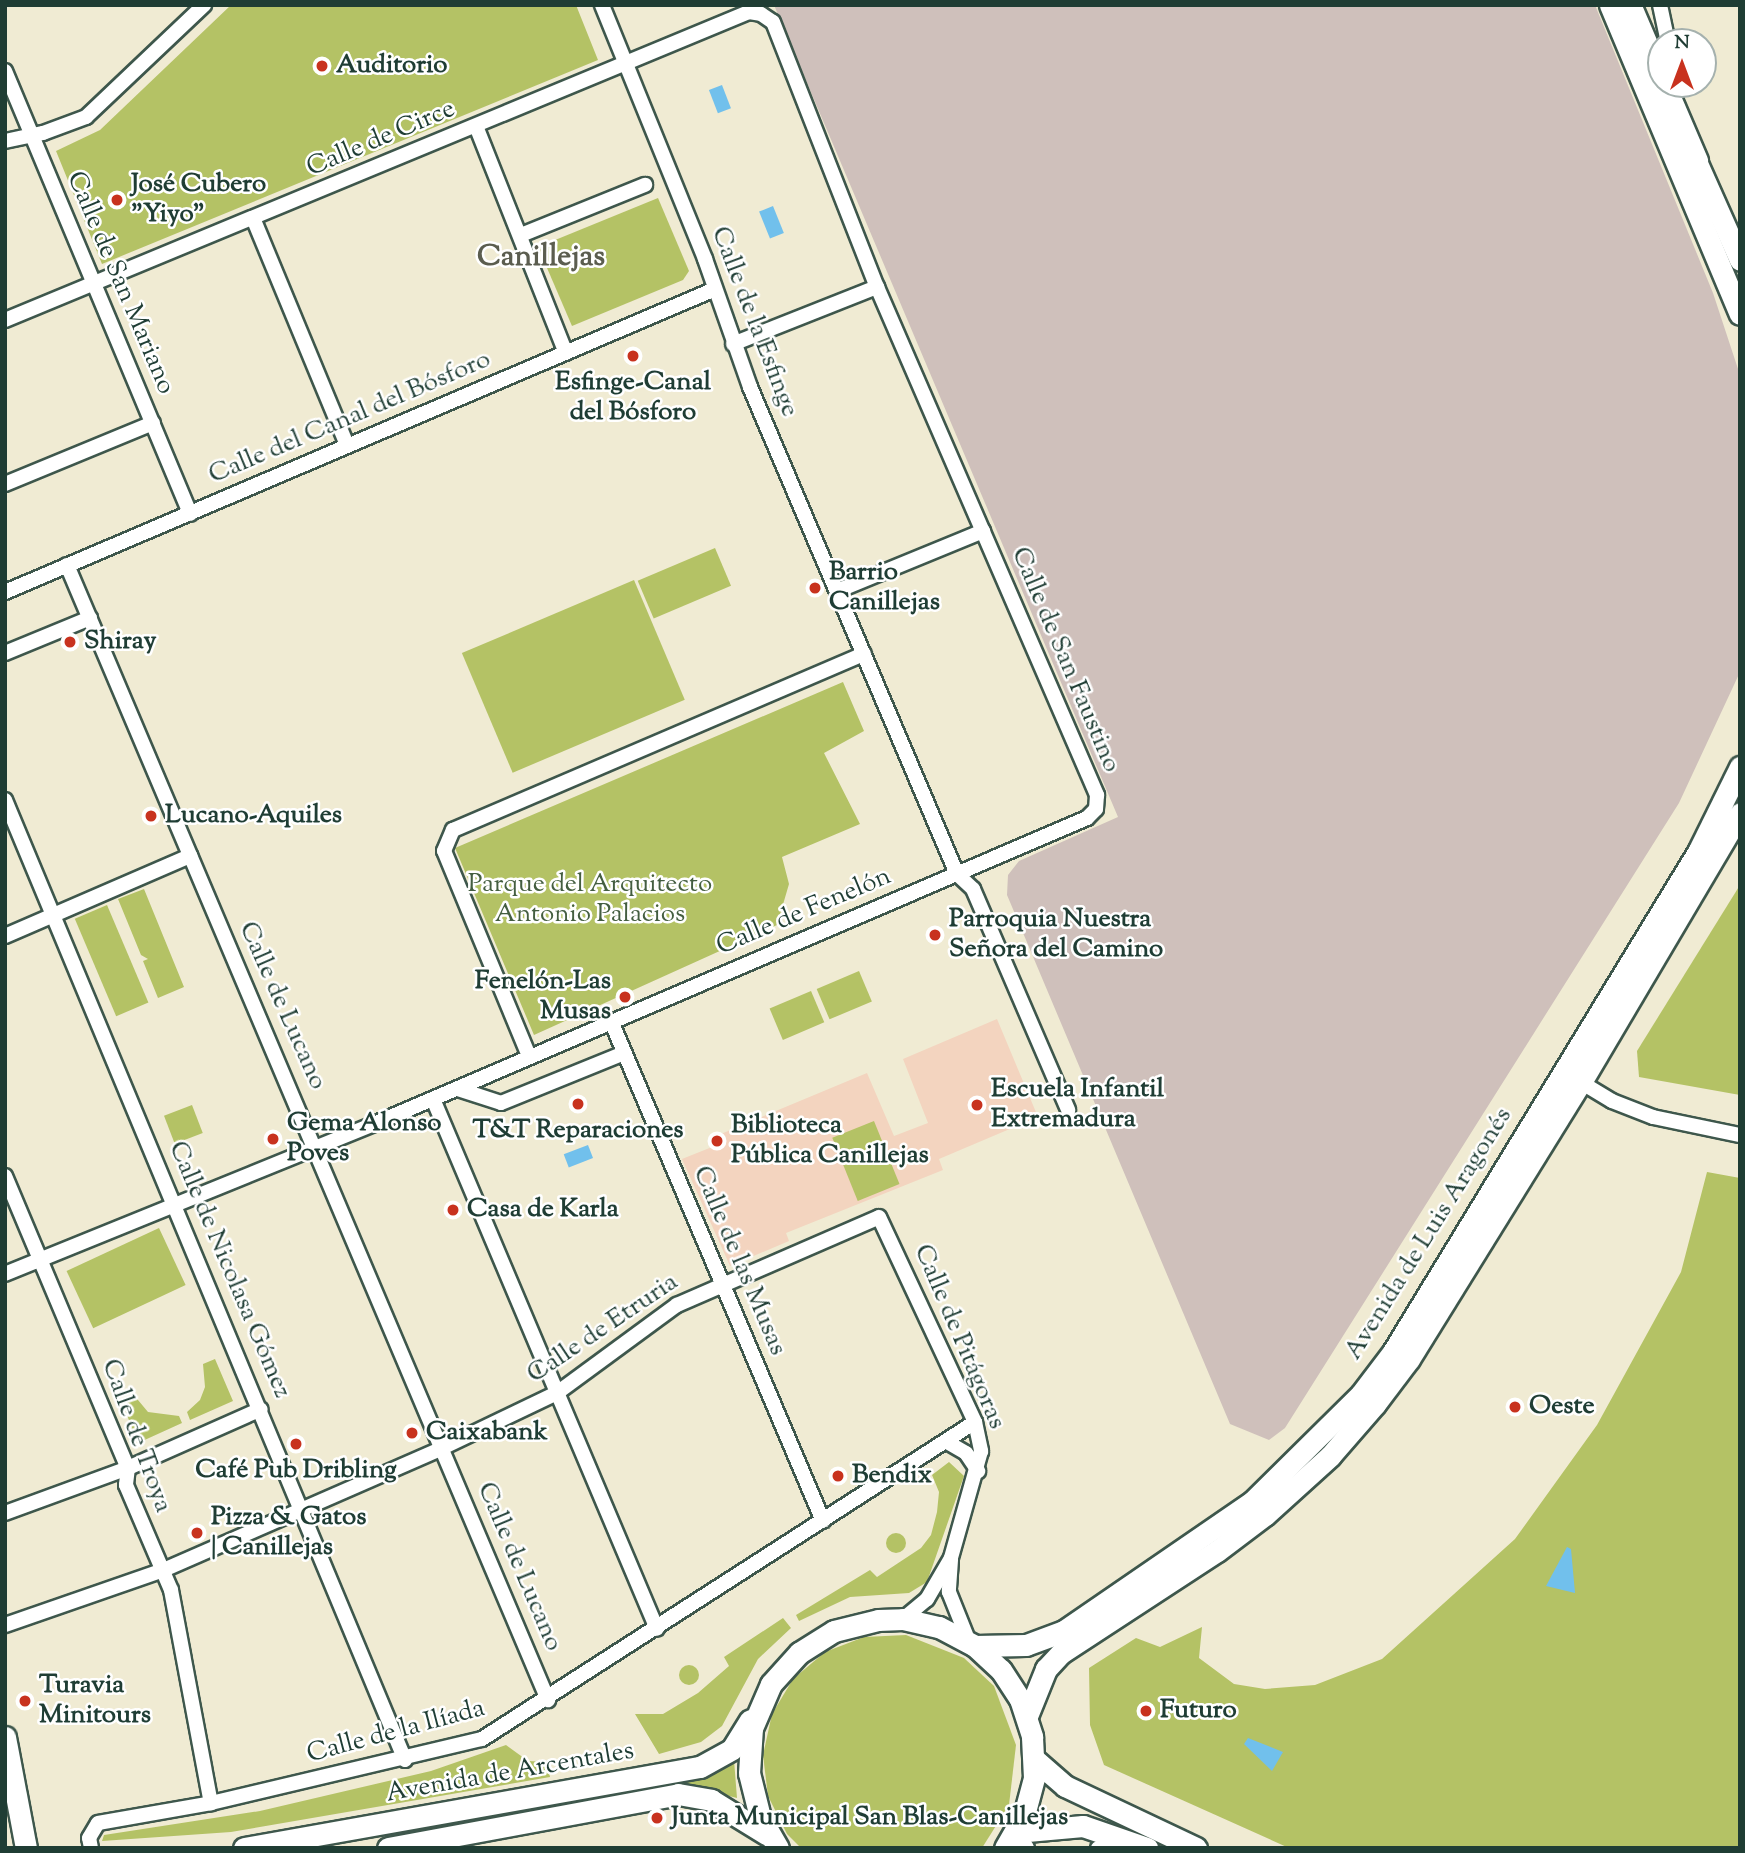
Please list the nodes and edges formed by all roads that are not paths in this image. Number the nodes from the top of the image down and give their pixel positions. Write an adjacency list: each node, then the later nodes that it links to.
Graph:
1 (204, 5): 14 (street)
2 (602, 5): 9 (street, Calle de la Esfinge)
3 (1611, 5): 24 (main road)
4 (1629, 5): 8 (highway)
5 (1660, 5): 7 (street)
6 (774, 22): 9 (street, Calle de Circe); 22 (street, Calle de San Faustino)
7 (1665, 28)
8 (1647, 47)
9 (627, 65): 13 (street, Calle de Circe); 23 (street, Calle de la Esfinge)
10 (5, 71): 14 (street, Calle de San Mariano)
11 (1669, 98): 16 (highway)
12 (1680, 98): 16 (street)
13 (476, 126): 18 (street, Calle de Circe); 19 (street)
14 (32, 135): 15 (street); 21 (street, Calle de San Mariano)
15 (5, 141)
16 (1696, 161): 20 (main road)
17 (645, 186): 19 (street)
18 (253, 218): 21 (street, Calle de Circe); 29 (street)
19 (521, 235): 27 (street)
20 (1740, 260)
21 (93, 284): 25 (street, Calle de Circe); 28 (street, Calle de San Mariano)
22 (877, 287): 26 (street); 32 (street, Calle de San Faustino)
23 (715, 289): 26 (street, Calle de la Esfinge); 27 (street, Calle del Canal del Bósforo)
24 (1740, 314)
25 (5, 320)
26 (733, 344): 34 (street, Calle de la Esfinge)
27 (566, 353): 29 (street, Calle del Canal del Bósforo)
28 (153, 423): 30 (street); 31 (street, Calle de San Mariano)
29 (347, 445): 31 (street, Calle del Canal del Bósforo)
30 (5, 484)
31 (190, 514): 33 (street, Calle del Canal del Bósforo)
32 (983, 531): 34 (street, Calle de San Faustino); 41 (street, Calle de San Faustino)
33 (67, 565): 35 (street, Calle del Canal del Bósforo); 36 (street, Calle de Lucano)
34 (837, 591): 38 (street, Calle de la Esfinge)
35 (5, 592)
36 (90, 618): 37 (street); 43 (street, Calle de Lucano)
37 (5, 653)
38 (864, 654): 44 (street, Calle de la Esfinge); 49 (street)
39 (1740, 767): 50 (main road, Avenida de Luis Aragonés)
40 (5, 800): 45 (street, Calle de Nicolasa Gómez)
41 (1096, 809): 44 (street, Calle de Fenelón)
42 (1740, 813): 50 (main road, Avenida de Luis Aragonés)
43 (190, 856): 45 (street); 55 (street, Calle de Lucano)
44 (957, 874): 47 (street, Calle de Fenelón); 53 (street, Calle de la Esfinge)
45 (54, 914): 46 (street); 57 (street, Calle de Nicolasa Gómez)
46 (5, 936)
47 (611, 1021): 48 (street, Calle de las Musas); 49 (street, Calle de Fenelón)
48 (624, 1053): 51 (street); 61 (street, Calle de las Musas)
49 (529, 1056): 51 (street, Calle de Fenelón)
50 (1572, 1077): 54 (street); 77 (main road, Avenida de Luis Aragonés); 80 (main road, Avenida de Luis Aragonés)
51 (458, 1089): 52 (street, Calle de Fenelón)
52 (433, 1099): 55 (street, Calle de Fenelón); 62 (street)
53 (1068, 1110)
54 (1740, 1135)
55 (316, 1149): 57 (street, Calle de Fenelón); 66 (street, Calle de Lucano)
56 (5, 1176): 59 (street, Calle de Troya)
57 (176, 1205): 59 (street, Calle de Fenelón); 63 (street, Calle de Nicolasa Gómez)
58 (879, 1217): 61 (street, Calle de Etruria); 64 (street, Calle de Pitágoras)
59 (41, 1259): 60 (street, Calle de Fenelón); 67 (street, Calle de Troya)
60 (5, 1274)
61 (722, 1283): 62 (street, Calle de Etruria); 71 (street, Calle de las Musas)
62 (557, 1393): 66 (street, Calle de Etruria); 76 (street)
63 (261, 1409): 67 (street); 69 (street, Calle de Nicolasa Gómez)
64 (975, 1422): 65 (street, Calle de la Ilíada); 68 (street, Calle de Pitágoras)
65 (947, 1442): 68 (street); 71 (street, Calle de la Ilíada)
66 (442, 1448): 69 (street, Calle de Etruria); 78 (street, Calle de Lucano)
67 (128, 1468): 70 (street); 73 (street, Calle de Troya)
68 (978, 1471): 72 (street, Calle de Pitágoras)
69 (302, 1508): 73 (street, Calle de Etruria); 83 (street, Calle de Nicolasa Gómez)
70 (5, 1513)
71 (823, 1521): 76 (street, Calle de la Ilíada)
72 (951, 1558): 74 (street, Calle de Pitágoras); 77 (street, Calle de Pitágoras)
73 (161, 1572): 75 (street, Calle de Etruria); 84 (street, Calle de Troya)
74 (903, 1619): 77 (main road, Avenida de Arcentales); 79 (main road, Avenida de Arcentales)
75 (5, 1625)
76 (657, 1629): 78 (street, Calle de la Ilíada)
77 (972, 1644): 80 (main road)
78 (548, 1700): 83 (street, Calle de la Ilíada)
79 (759, 1707): 87 (main road); 92 (main road, Avenida de Arcentales)
80 (1027, 1716): 82 (main road)
81 (5, 1737): 90 (main road)
82 (1034, 1759): 88 (main road); 96 (main road)
83 (405, 1760): 84 (street, Calle de la Ilíada)
84 (211, 1803): 91 (street, Calle de la Ilíada)
85 (5, 1806): 89 (main road)
86 (1126, 1838): 88 (main road); 94 (street); 95 (main road)
87 (773, 1843): 93 (main road, Avenida de Arcentales)
88 (1016, 1843)
89 (13, 1848)
90 (26, 1848)
91 (91, 1848)
92 (244, 1848)
93 (388, 1848)
94 (1098, 1848)
95 (1147, 1848)
96 (1196, 1848)

